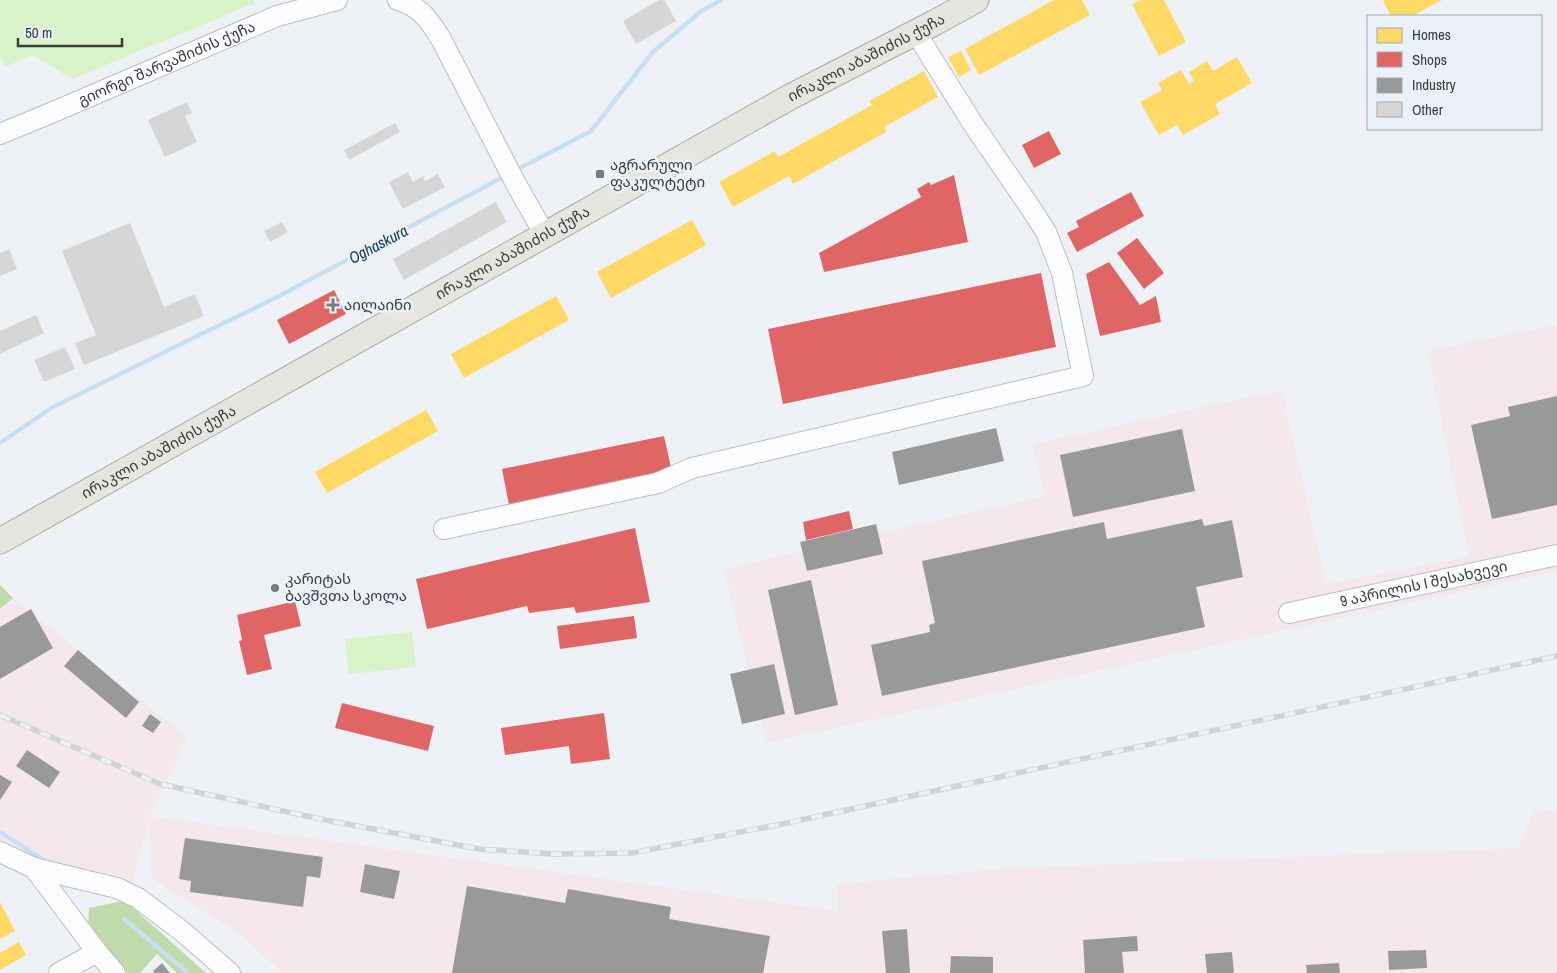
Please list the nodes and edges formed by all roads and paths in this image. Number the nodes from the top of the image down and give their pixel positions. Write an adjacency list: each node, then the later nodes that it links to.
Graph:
1 (337, 0): 5 (street, გიორგი შარვაშიძის ქუჩა)
2 (398, 0): 6 (street)
3 (976, 0): 4 (main road, ირაკლი აბაშიძის ქუჩა)
4 (916, 33): 6 (main road, ირაკლი აბაშიძის ქუჩა); 7 (street)
5 (0, 134)
6 (544, 234): 8 (main road, ირაკლი აბაშიძის ქუჩა)
7 (444, 529)
8 (0, 541)
9 (1557, 555): 10 (street, 9 აპრილის I შესახვევი)
10 (1289, 613)
11 (0, 852): 12 (street)
12 (34, 868): 13 (street); 16 (street)
13 (97, 952): 14 (street); 15 (street)
14 (59, 973)
15 (115, 973)
16 (230, 973)

